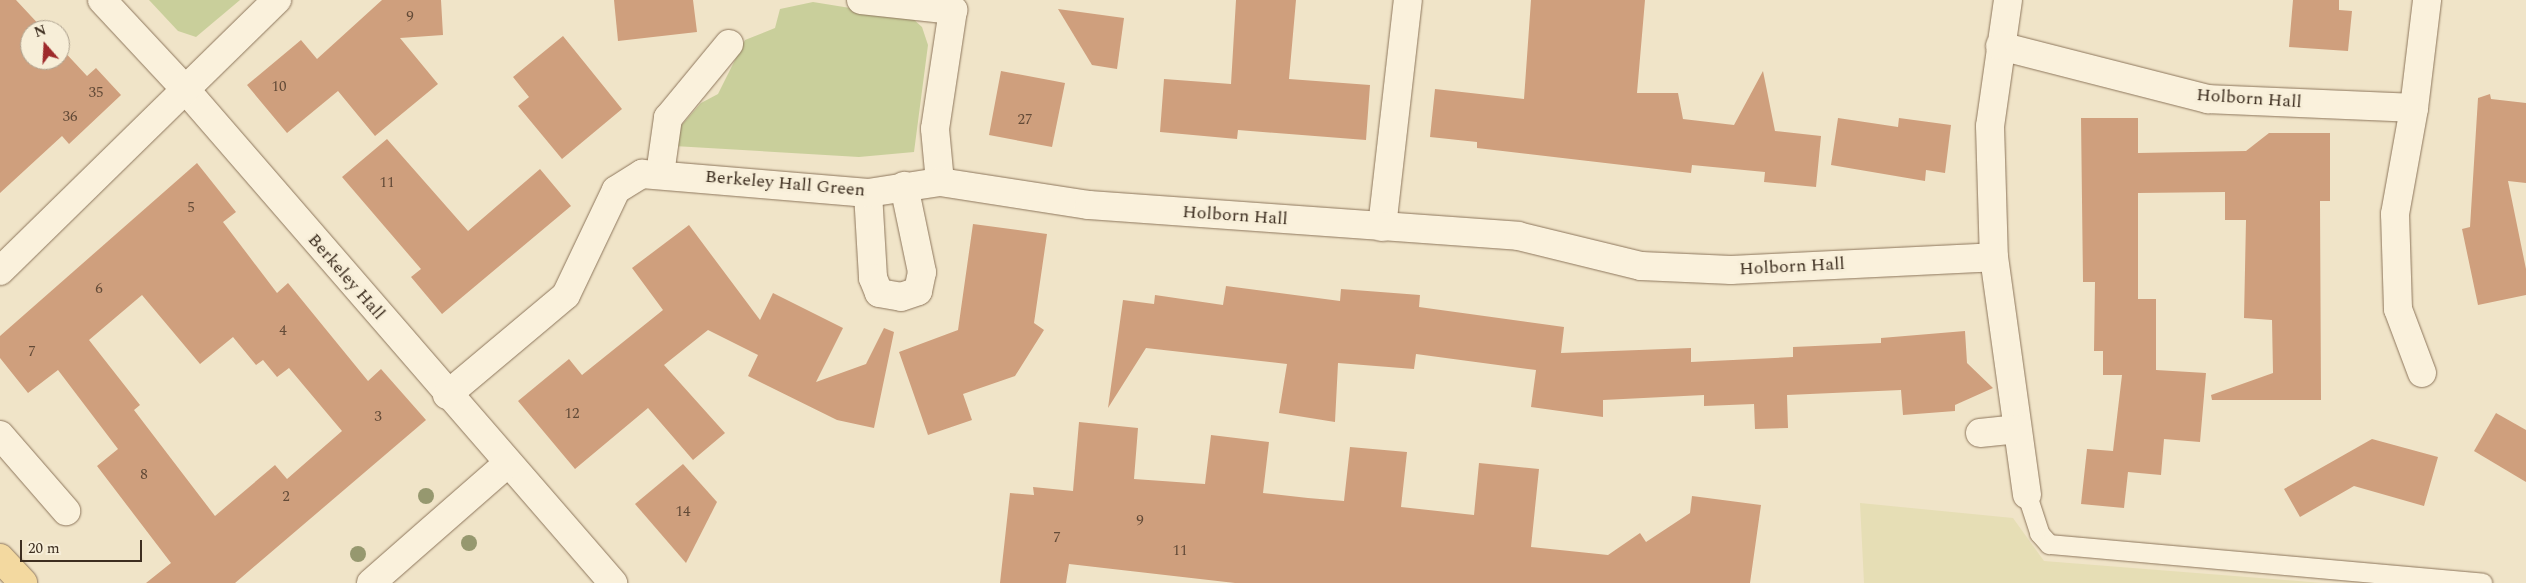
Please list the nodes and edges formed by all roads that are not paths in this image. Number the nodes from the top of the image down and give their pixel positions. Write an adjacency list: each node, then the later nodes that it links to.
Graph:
1 (102, 0): 9 (street, Berkeley Hall)
2 (277, 0): 9 (street)
3 (861, 0): 12 (street)
4 (1408, 0): 16 (street)
5 (2008, 0): 8 (street)
6 (2427, 0): 10 (street)
7 (729, 44): 11 (street)
8 (2000, 46): 10 (street, Holborn Hall); 17 (street)
9 (185, 89): 18 (street); 20 (street, Berkeley Hall)
10 (2414, 108): 19 (street)
11 (660, 174): 14 (street, Berkeley Hall Green); 20 (street, Berkeley Hall Green)
12 (940, 182): 13 (street, Berkeley Hall Green); 15 (street, Berkeley Hall Green)
13 (904, 186): 14 (street, Berkeley Hall Green); 14 (street)
14 (868, 193)
15 (1089, 205): 16 (street, Holborn Hall)
16 (1382, 227): 17 (street, Holborn Hall)
17 (1994, 257): 21 (street)
18 (0, 271)
19 (2422, 373)
20 (447, 395): 24 (street, Berkeley Hall)
21 (2016, 429): 22 (street); 25 (street)
22 (1980, 433)
23 (0, 435): 26 (street)
24 (507, 464): 29 (street); 30 (street, Berkeley Hall)
25 (2027, 495): 31 (lane)
26 (66, 511)
27 (0, 558): 28 (main road)
28 (23, 583)
29 (371, 583)
30 (613, 583)
31 (2482, 583)

